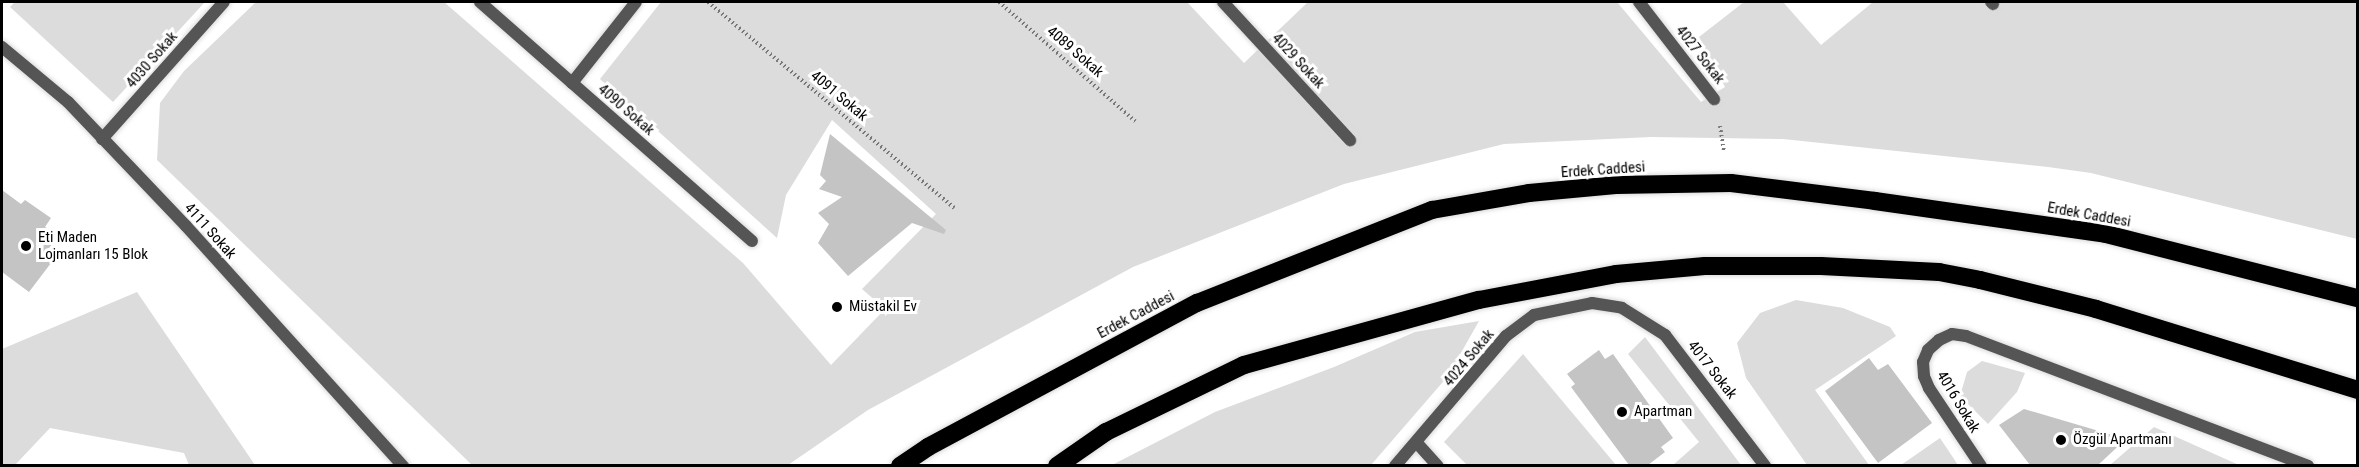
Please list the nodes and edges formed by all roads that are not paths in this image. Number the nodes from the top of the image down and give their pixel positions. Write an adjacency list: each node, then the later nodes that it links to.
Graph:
1 (224, 2): 9 (street, 4030 Sokak)
2 (480, 2): 7 (street, 4090 Sokak)
3 (636, 2): 7 (street)
4 (1223, 2): 10 (street, 4029 Sokak)
5 (1639, 2): 8 (street, 4027 Sokak)
6 (2, 47): 9 (street, 4111 Sokak)
7 (573, 83): 11 (street, 4090 Sokak)
8 (1714, 99)
9 (102, 139): 16 (street, 4111 Sokak)
10 (1350, 140)
11 (752, 241)
12 (2358, 298): 19 (highway, Erdek Caddesi)
13 (1622, 308): 15 (street, 4024 Sokak); 23 (street, 4017 Sokak)
14 (2358, 390): 20 (highway)
15 (1417, 442): 21 (street, 4024 Sokak); 22 (street)
16 (384, 447): 17 (street, 4111 Sokak); 18 (street, 4111 Sokak)
17 (392, 465)
18 (403, 465)
19 (900, 465)
20 (1057, 465)
21 (1395, 465)
22 (1438, 465)
23 (1765, 465)
24 (1981, 465): 25 (street, 4016 Sokak)
25 (2308, 465)

